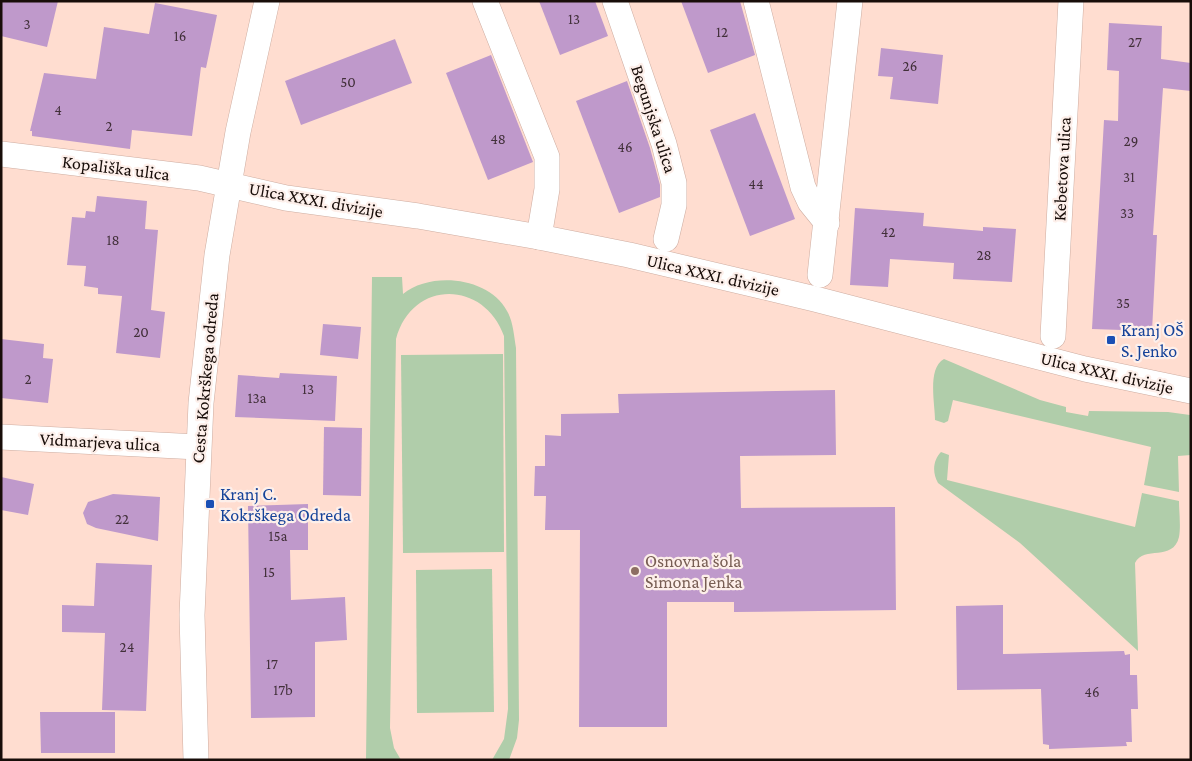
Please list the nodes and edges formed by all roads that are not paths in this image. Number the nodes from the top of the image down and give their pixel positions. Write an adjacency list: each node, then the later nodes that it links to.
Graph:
1 (267, 1): 8 (street, Cesta Kokrškega odreda)
2 (485, 1): 10 (street)
3 (615, 1): 11 (street, Begunjska ulica)
4 (756, 1): 9 (street)
5 (850, 1): 9 (street)
6 (1072, 1): 13 (street, Kebetova ulica)
7 (1, 154): 8 (street, Kopališka ulica)
8 (231, 185): 10 (street, Ulica XXXI. divizije); 16 (street, Cesta Kokrškega odreda)
9 (827, 223): 12 (street)
10 (539, 237): 14 (street, Ulica XXXI. divizije)
11 (666, 239)
12 (820, 275)
13 (1053, 336)
14 (1191, 391)
15 (1, 437): 16 (street, Vidmarjeva ulica)
16 (198, 447): 17 (street, Cesta Kokrškega odreda)
17 (196, 760)

